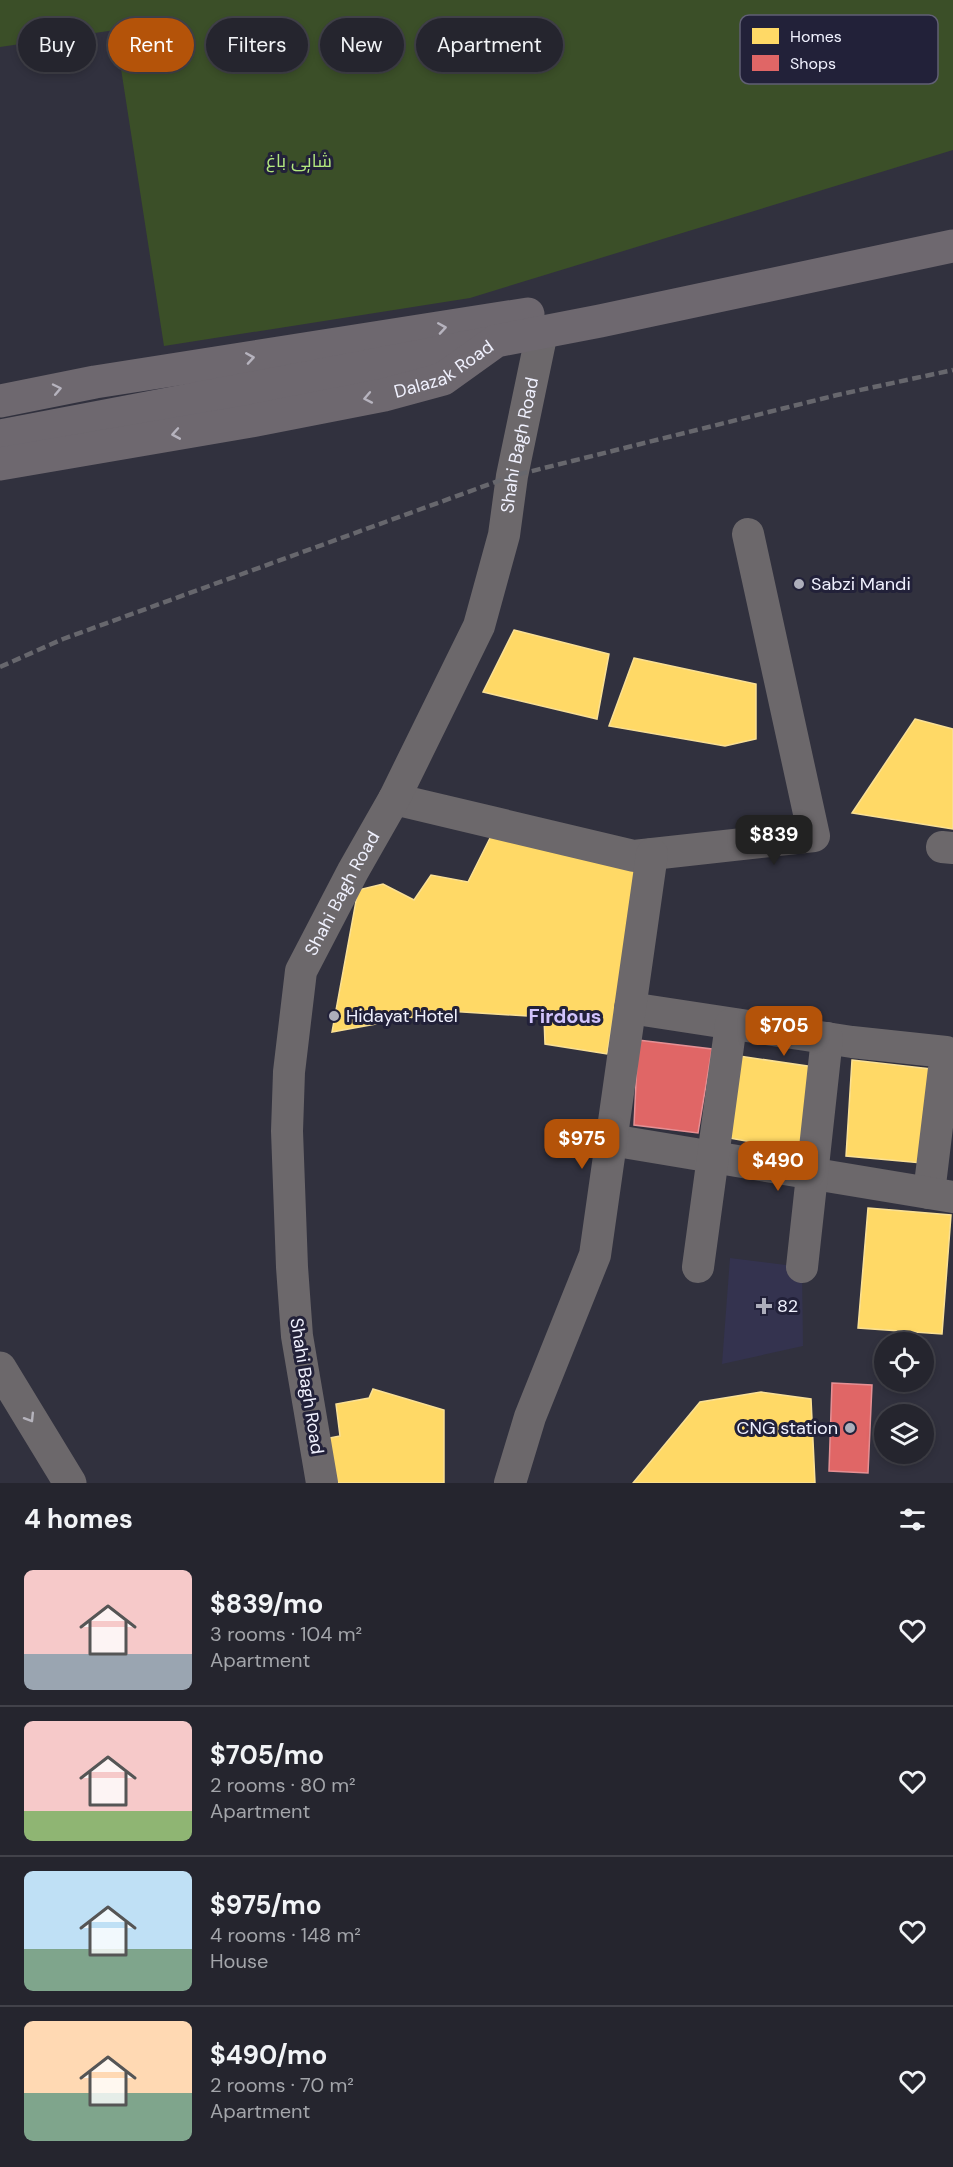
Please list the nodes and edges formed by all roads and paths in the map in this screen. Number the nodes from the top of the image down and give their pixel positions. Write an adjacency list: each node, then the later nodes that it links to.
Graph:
1 (953, 225): 5 (main road, Dalazak Road, one-way to 1)
2 (953, 246): 3 (main road, Dalazak Road)
3 (542, 332): 4 (main road, Dalazak Road); 9 (street, Shahi Bagh Road)
4 (496, 341): 6 (main road); 7 (main road, Dalazak Road, one-way to 7)
5 (0, 401)
6 (0, 436)
7 (0, 464)
8 (748, 534): 10 (street)
9 (394, 799): 10 (street); 22 (street, Shahi Bagh Road)
10 (652, 854): 11 (street)
11 (630, 1008): 12 (street); 14 (street)
12 (731, 1024): 13 (street); 15 (street)
13 (827, 1038): 16 (street); 17 (street)
14 (611, 1140): 15 (street); 23 (street)
15 (713, 1157): 16 (street); 18 (street)
16 (812, 1173): 17 (street); 19 (street)
17 (941, 1195)
18 (698, 1267)
19 (802, 1267)
20 (0, 1368): 21 (street, one-way to 21)
21 (70, 1483)
22 (322, 1483)
23 (510, 1483)

